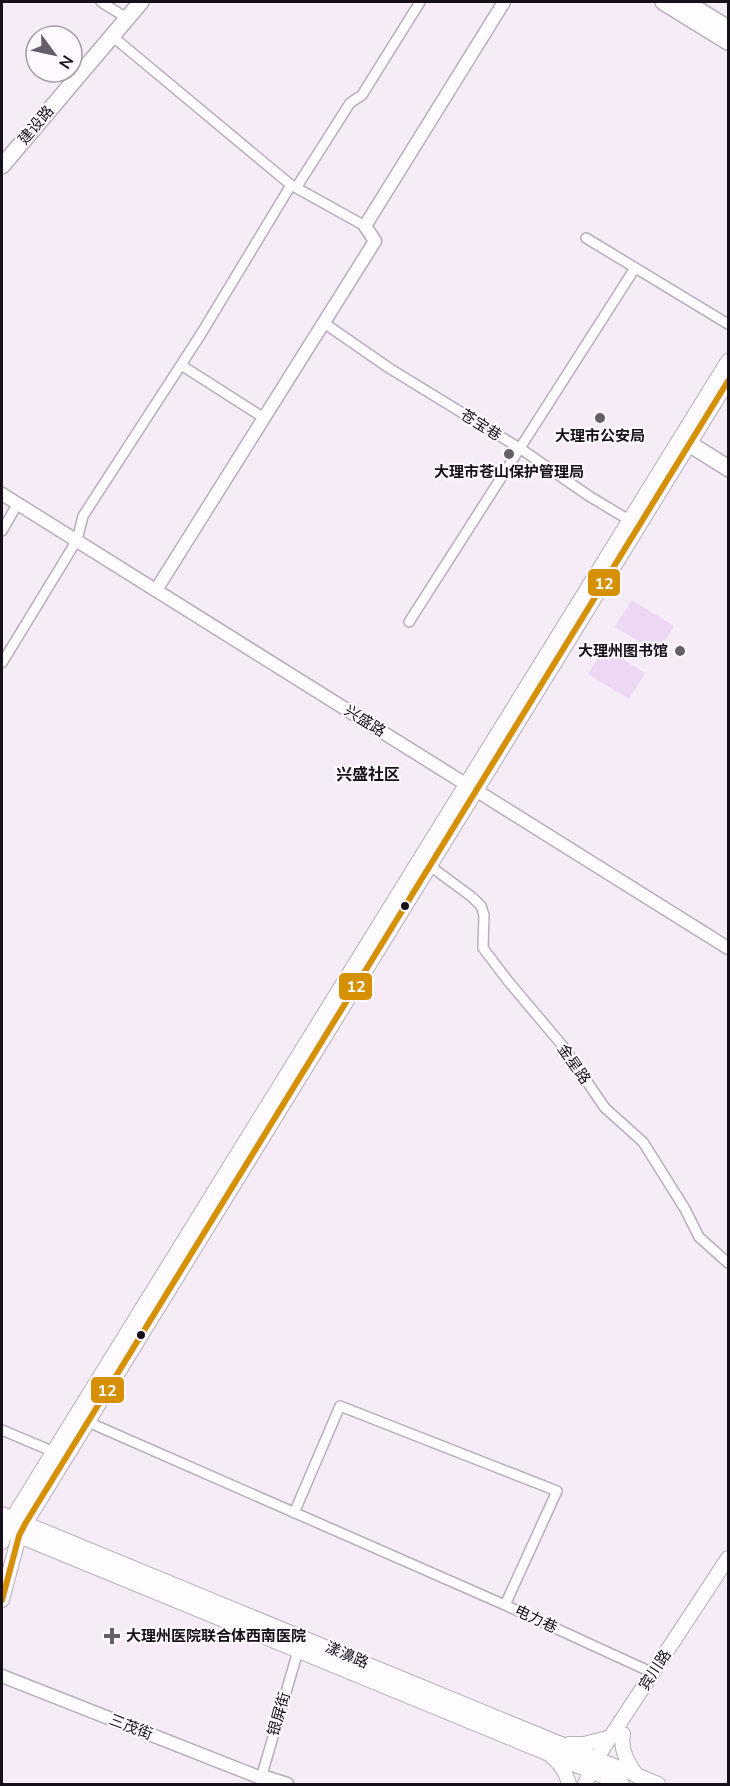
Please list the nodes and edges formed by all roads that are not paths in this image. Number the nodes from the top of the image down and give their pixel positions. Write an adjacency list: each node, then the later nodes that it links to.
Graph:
1 (102, 2): 8 (street)
2 (134, 2): 8 (main road, 建设路)
3 (141, 2): 10 (main road, 建设路)
4 (420, 2): 14 (street)
5 (504, 2): 15 (street)
6 (663, 2): 11 (main road)
7 (686, 2): 9 (main road)
8 (122, 15): 12 (main road, 建设路)
9 (729, 28)
10 (112, 36): 13 (main road, 建设路); 14 (street)
11 (729, 42)
12 (2, 156)
13 (2, 166)
14 (293, 186): 15 (street); 21 (street)
15 (365, 226): 18 (street)
16 (586, 238): 17 (street)
17 (635, 268): 19 (street); 25 (street)
18 (324, 322): 23 (street); 25 (street, 苍宝巷)
19 (729, 324)
20 (729, 361): 30 (main road)
21 (181, 365): 23 (street); 32 (street)
22 (729, 381): 24 (main road)
23 (264, 418): 33 (street)
24 (690, 444): 26 (street); 27 (street); 30 (main road)
25 (521, 449): 30 (street, 苍宝巷); 34 (street)
26 (729, 464)
27 (729, 472)
28 (2, 494): 29 (street, 兴盛路)
29 (18, 503): 31 (street); 32 (street, 兴盛路)
30 (635, 523): 36 (main road)
31 (2, 531)
32 (77, 540): 33 (street, 兴盛路); 35 (street)
33 (156, 590): 36 (street, 兴盛路)
34 (410, 622)
35 (2, 663)
36 (472, 788): 37 (main road); 38 (street, 兴盛路); 42 (main road)
37 (430, 866): 39 (street, 金星路); 40 (main road)
38 (729, 948)
39 (729, 1263)
40 (88, 1422): 43 (street, 电力巷); 44 (main road)
41 (2, 1430): 42 (street)
42 (54, 1452): 44 (main road)
43 (294, 1513): 48 (street, 电力巷); 48 (street)
44 (10, 1528): 47 (main road); 49 (main road, 漾濞路); 53 (main road, 漾濞路)
45 (729, 1558): 50 (main road, 宾川路)
46 (729, 1574): 52 (main road, 宾川路)
47 (2, 1600)
48 (505, 1605): 50 (street, 电力巷)
49 (298, 1651): 53 (main road, 漾濞路); 56 (street, 银屏街)
50 (653, 1673): 52 (main road, 宾川路)
51 (2, 1676): 56 (street, 三茂街)
52 (617, 1736): 53 (main road); 54 (main road, 宾川路); 55 (main road)
53 (553, 1748): 54 (main road, 漾濞路); 58 (main road)
54 (595, 1773): 55 (main road, 漾濞路); 59 (main road, 漾濞路)
55 (637, 1776): 60 (main road, 漾濞路)
56 (266, 1781): 57 (street, 三茂街)
57 (287, 1785)
58 (569, 1785)
59 (622, 1785)
60 (658, 1785)

